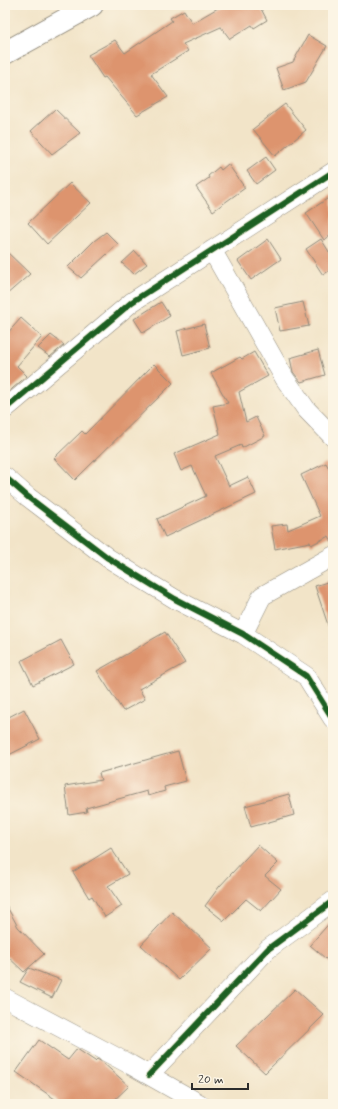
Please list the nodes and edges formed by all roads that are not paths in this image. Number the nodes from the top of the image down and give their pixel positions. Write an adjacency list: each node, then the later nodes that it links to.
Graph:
1 (92, 5): 2 (street)
2 (5, 53)
3 (333, 172): 4 (street)
4 (212, 250): 5 (street); 6 (street)
5 (5, 409)
6 (333, 437)
7 (5, 477): 9 (street)
8 (333, 556): 9 (street)
9 (243, 634): 10 (street)
10 (333, 718)
11 (333, 901): 13 (street)
12 (5, 998): 13 (street)
13 (149, 1074): 14 (street)
14 (200, 1104)

